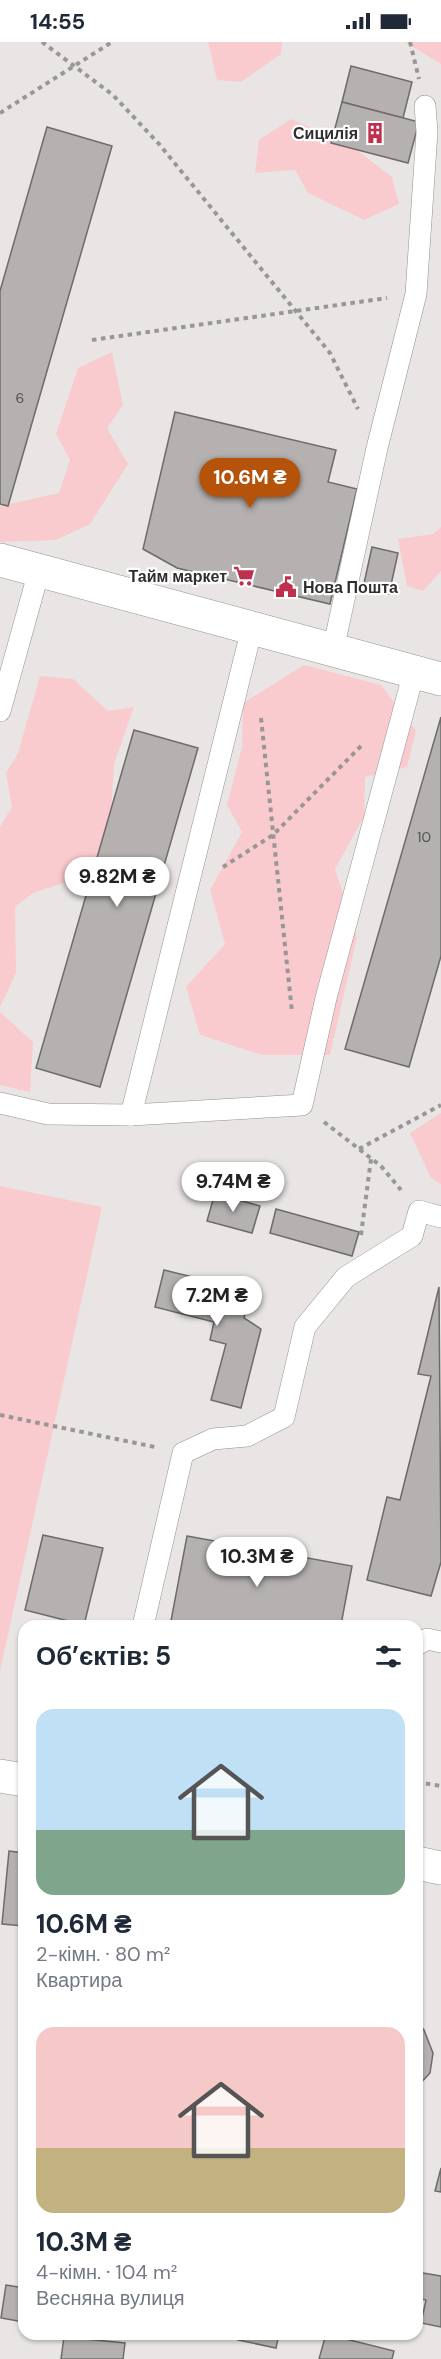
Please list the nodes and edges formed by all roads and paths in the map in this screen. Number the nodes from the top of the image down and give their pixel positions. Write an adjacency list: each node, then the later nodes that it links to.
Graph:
1 (42, 42): 4 (path)
2 (112, 42): 4 (path)
3 (410, 42): 5 (path)
4 (72, 66): 6 (path); 8 (path)
5 (425, 106): 7 (lane)
6 (0, 113)
7 (416, 294): 8 (path); 10 (lane)
8 (298, 311): 9 (path); 10 (path)
9 (92, 340)
10 (377, 448): 14 (lane)
11 (0, 560): 12 (street)
12 (39, 571): 13 (street); 17 (lane)
13 (252, 628): 14 (street); 20 (lane)
14 (333, 650): 15 (street)
15 (427, 676): 23 (lane)
16 (260, 708): 19 (path)
17 (0, 711)
18 (364, 743): 19 (path)
19 (273, 835): 20 (path); 21 (path)
20 (186, 892): 25 (lane)
21 (293, 1023)
22 (0, 1103): 25 (lane)
23 (302, 1105): 25 (lane); 26 (path)
24 (441, 1105): 26 (path)
25 (131, 1115)
26 (359, 1149): 27 (path)
27 (371, 1159): 28 (path); 30 (path)
28 (381, 1166)
29 (441, 1217): 30 (lane)
30 (357, 1270): 33 (lane)
31 (0, 1415): 32 (path)
32 (124, 1441)
33 (144, 1620)
34 (423, 1641): 35 (lane)
35 (441, 1642)
36 (0, 1776): 37 (street)
37 (18, 1779)
38 (423, 1783): 39 (path)
39 (441, 1786)
40 (423, 1864): 41 (street)
41 (441, 1868)

